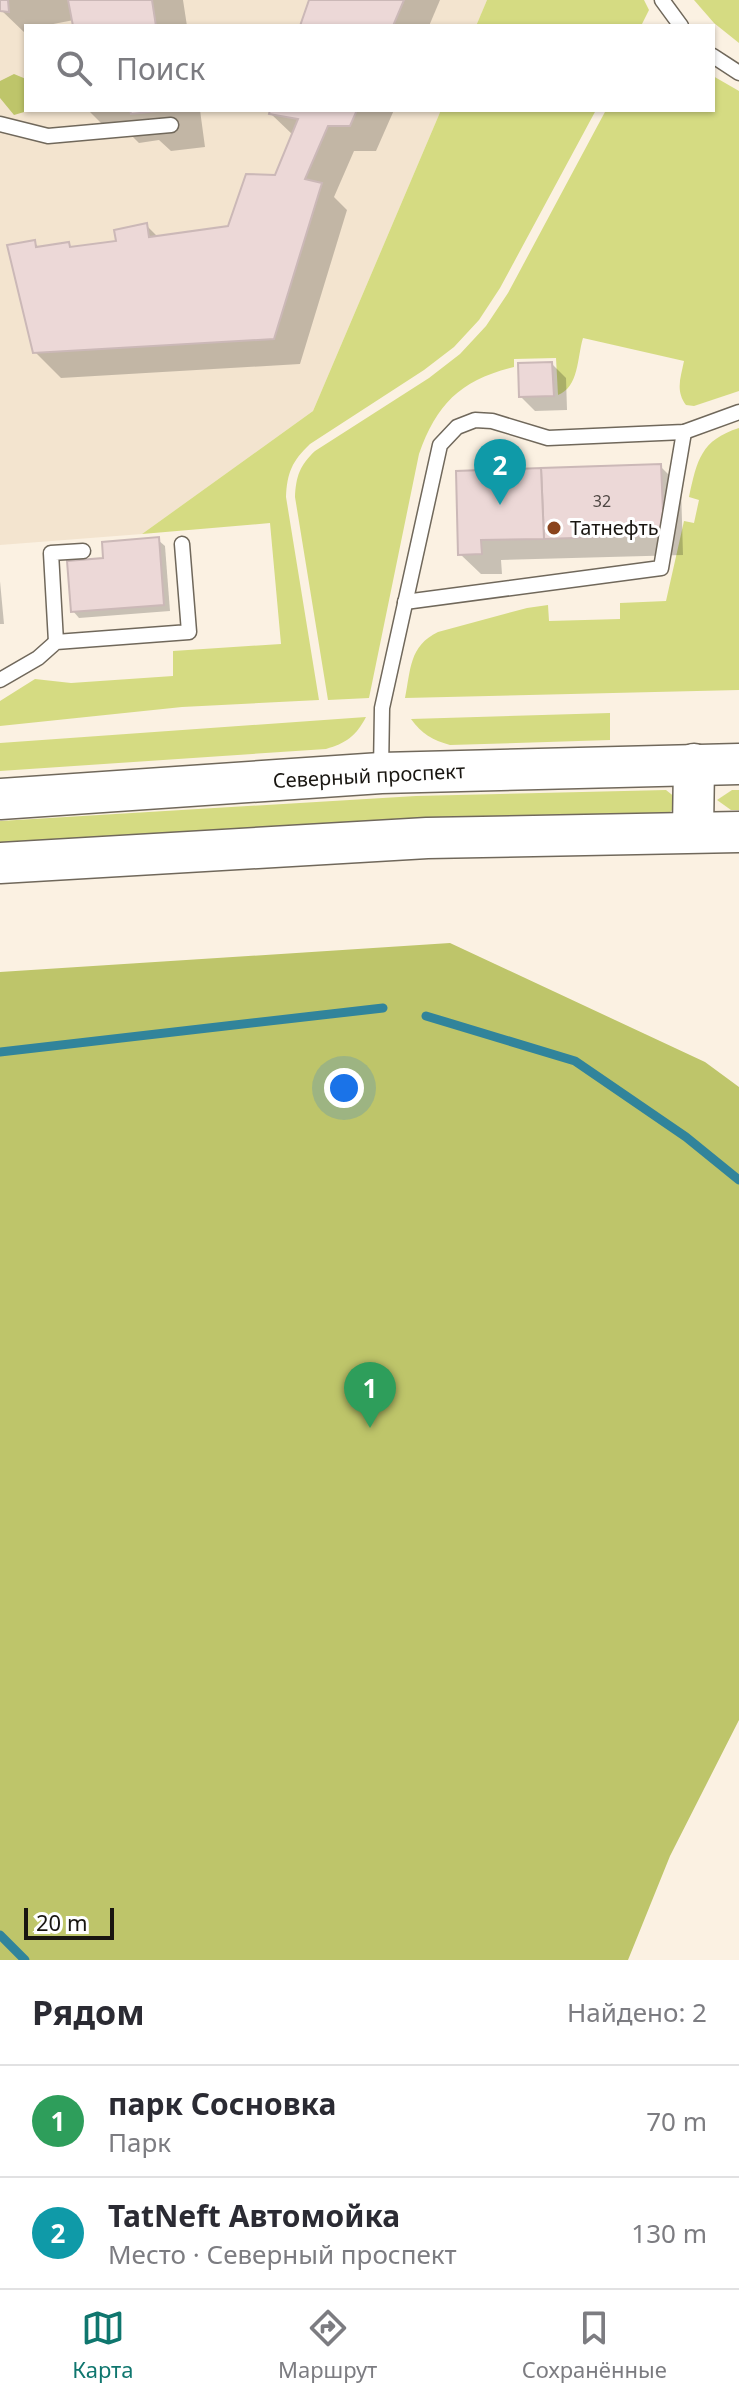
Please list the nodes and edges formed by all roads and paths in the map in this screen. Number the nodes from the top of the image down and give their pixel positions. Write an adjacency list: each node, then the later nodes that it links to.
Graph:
1 (662, 0): 2 (lane)
2 (680, 24)
3 (715, 57): 4 (lane)
4 (739, 73)
5 (0, 124): 6 (lane)
6 (171, 125)
7 (739, 412): 8 (lane)
8 (684, 432): 11 (lane); 11 (lane)
9 (182, 544): 12 (lane)
10 (83, 551): 12 (lane)
11 (405, 602): 16 (lane)
12 (56, 642): 13 (lane)
13 (0, 680)
14 (694, 764): 15 (main road, Северный проспект); 16 (main road, Северный проспект); 18 (main road)
15 (739, 764)
16 (381, 773): 17 (main road, Северный проспект)
17 (0, 799)
18 (693, 831): 19 (main road); 20 (main road)
19 (739, 832)
20 (0, 863)

